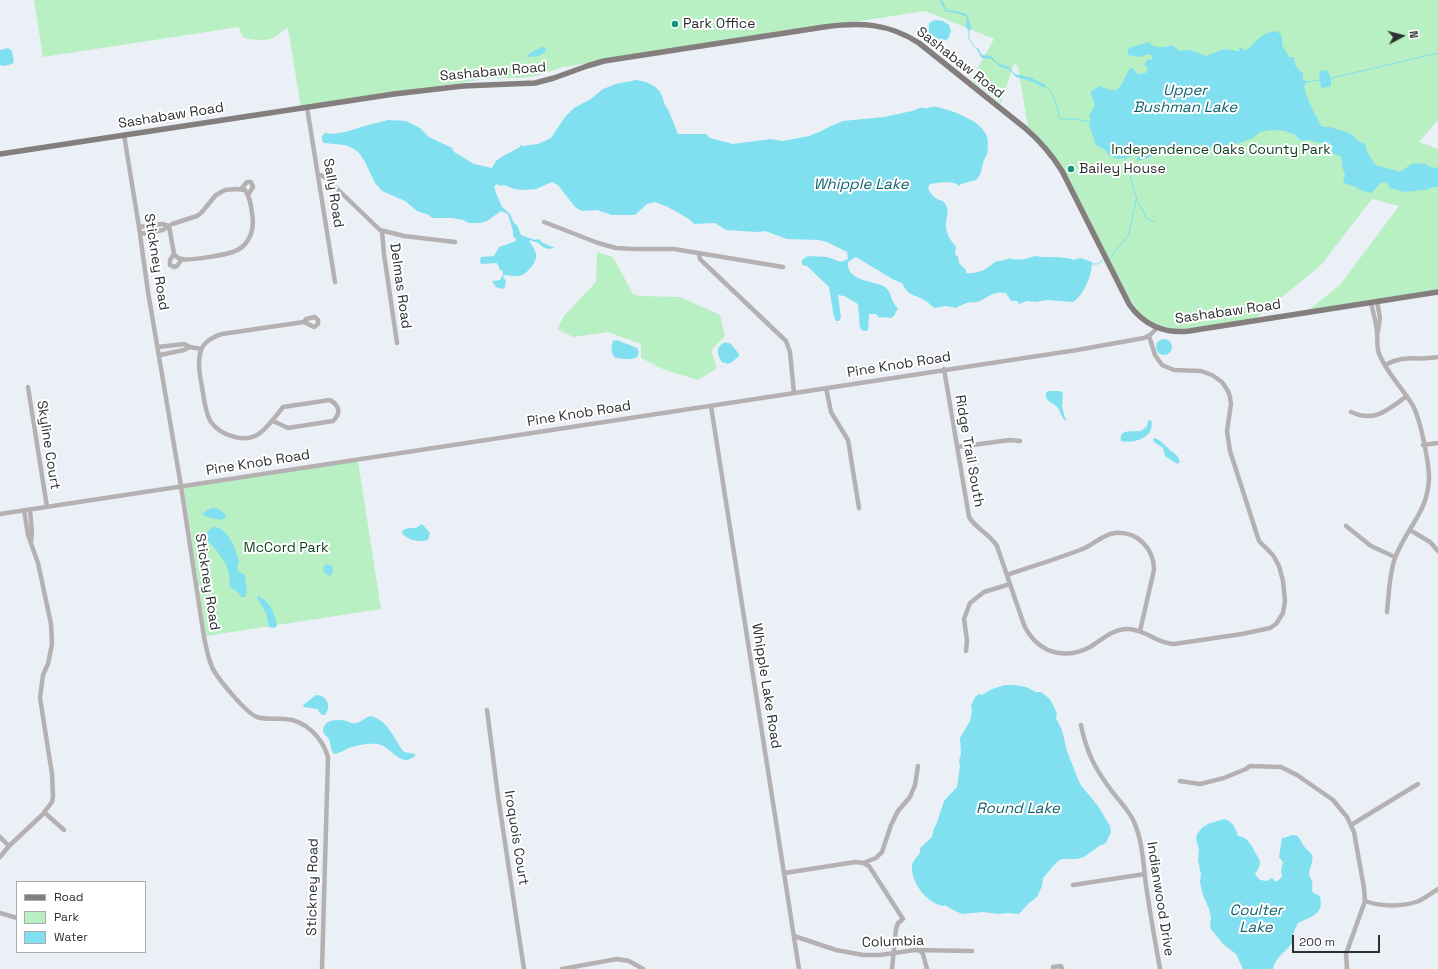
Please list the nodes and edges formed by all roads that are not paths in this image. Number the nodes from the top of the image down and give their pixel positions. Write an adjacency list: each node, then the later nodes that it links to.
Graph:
1 (307, 107): 2 (main road, Sashabaw Road); 4 (street, Sally Road); 21 (main road, Sashabaw Road)
2 (124, 135): 3 (main road, Sashabaw Road); 9 (street, Stickney Road)
3 (0, 154)
4 (318, 175): 10 (street); 17 (street, Sally Road)
5 (241, 189): 6 (street); 6 (street); 8 (street)
6 (248, 195): 15 (street)
7 (544, 222): 14 (street)
8 (169, 226): 9 (street); 11 (street); 13 (street)
9 (139, 227): 11 (street, Stickney Road)
10 (382, 231): 12 (street); 23 (street, Delmas Road)
11 (140, 234): 25 (street, Stickney Road)
12 (455, 242)
13 (174, 254): 15 (street); 15 (street)
14 (699, 254): 16 (street); 35 (street)
15 (182, 259)
16 (783, 267)
17 (335, 282)
18 (1438, 292): 19 (main road, Sashabaw Road)
19 (1374, 302): 21 (main road, Sashabaw Road); 31 (street)
20 (304, 322): 27 (street)
21 (1157, 328): 22 (street)
22 (1149, 336): 32 (street, Pine Knob Road); 58 (street)
23 (397, 343)
24 (172, 345): 25 (street); 26 (street); 28 (street)
25 (158, 347): 29 (street, Stickney Road)
26 (190, 347): 27 (street); 28 (street)
27 (201, 349): 39 (street)
28 (173, 352): 29 (street)
29 (160, 355): 44 (street, Stickney Road)
30 (1438, 357): 31 (street)
31 (1384, 365): 36 (street)
32 (944, 369): 34 (street, Pine Knob Road); 43 (street, Ridge Trail South)
33 (28, 387): 45 (street, Skyline Court)
34 (826, 388): 35 (street, Pine Knob Road); 46 (street)
35 (794, 393): 37 (street, Pine Knob Road)
36 (1407, 396): 38 (street); 42 (street)
37 (711, 406): 44 (street, Pine Knob Road); 72 (street, Whipple Lake Road)
38 (1351, 412)
39 (273, 420): 39 (street)
40 (1020, 441): 43 (street)
41 (1438, 443): 42 (street)
42 (1424, 445): 51 (street)
43 (957, 447): 55 (street, Ridge Trail South)
44 (181, 486): 45 (street, Pine Knob Road); 84 (street, Stickney Road)
45 (47, 507): 48 (street, Pine Knob Road)
46 (859, 508)
47 (24, 510): 48 (street, Pine Knob Road); 49 (street, Pine Knob Road); 52 (street)
48 (30, 510): 52 (street)
49 (0, 514)
50 (1346, 526): 54 (street)
51 (1410, 530): 53 (street); 54 (street)
52 (31, 541): 65 (street)
53 (1438, 551)
54 (1395, 557): 57 (street)
55 (1007, 575): 56 (street, Ridge Trail South); 58 (street)
56 (1010, 584): 58 (street, Ridge Trail South); 59 (street)
57 (1387, 612)
58 (1140, 631)
59 (966, 651)
60 (487, 710): 85 (street, Iroquois Court)
61 (1081, 724): 73 (street, Indianwood Drive)
62 (918, 766): 71 (street)
63 (1180, 781): 66 (street)
64 (1418, 784): 66 (street)
65 (44, 813): 67 (street); 69 (street)
66 (1351, 825): 76 (street)
67 (64, 830)
68 (0, 837): 69 (street)
69 (9, 846): 70 (street)
70 (0, 857)
71 (863, 863): 72 (street); 82 (street)
72 (785, 873): 79 (street, Whipple Lake Road)
73 (1145, 874): 74 (street); 92 (street, Indianwood Drive)
74 (1073, 885)
75 (1438, 889): 76 (street)
76 (1365, 901): 93 (street)
77 (0, 913): 78 (street)
78 (16, 918)
79 (794, 936): 82 (street, Columbia); 88 (street, Whipple Lake Road)
80 (920, 951): 81 (street, Columbia); 82 (street, Columbia); 90 (street)
81 (972, 951)
82 (894, 953): 89 (street)
83 (1052, 967): 91 (street)
84 (322, 969)
85 (524, 969)
86 (562, 969): 87 (street)
87 (643, 969)
88 (799, 969)
89 (892, 969)
90 (927, 969)
91 (1062, 969)
92 (1160, 969)
93 (1347, 969)

